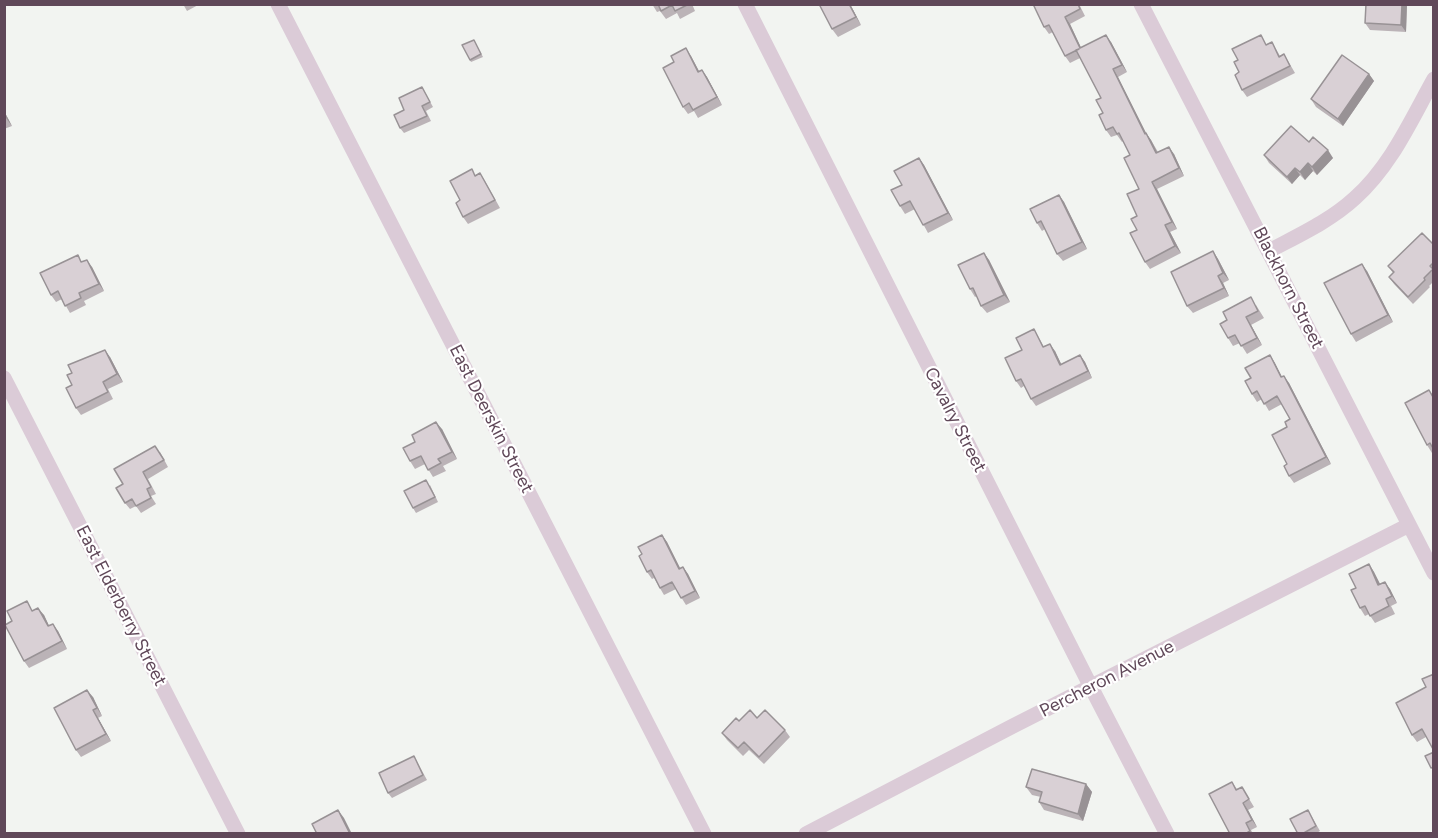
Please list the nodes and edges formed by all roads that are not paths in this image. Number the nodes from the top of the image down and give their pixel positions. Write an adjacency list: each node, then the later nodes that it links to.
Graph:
1 (278, 4): 11 (street, East Deerskin Street)
2 (745, 4): 9 (street, Cavalry Street)
3 (1141, 4): 5 (street, Blackhorn Street)
4 (1434, 79): 5 (street)
5 (1269, 251): 7 (street, Blackhorn Street)
6 (4, 378): 10 (street, East Elderberry Street)
7 (1409, 525): 8 (street, Blackhorn Street); 9 (street, Percheron Avenue)
8 (1434, 573)
9 (1091, 687): 12 (street, Percheron Avenue); 13 (street, Cavalry Street)
10 (238, 834)
11 (704, 834)
12 (806, 834)
13 (1167, 834)

